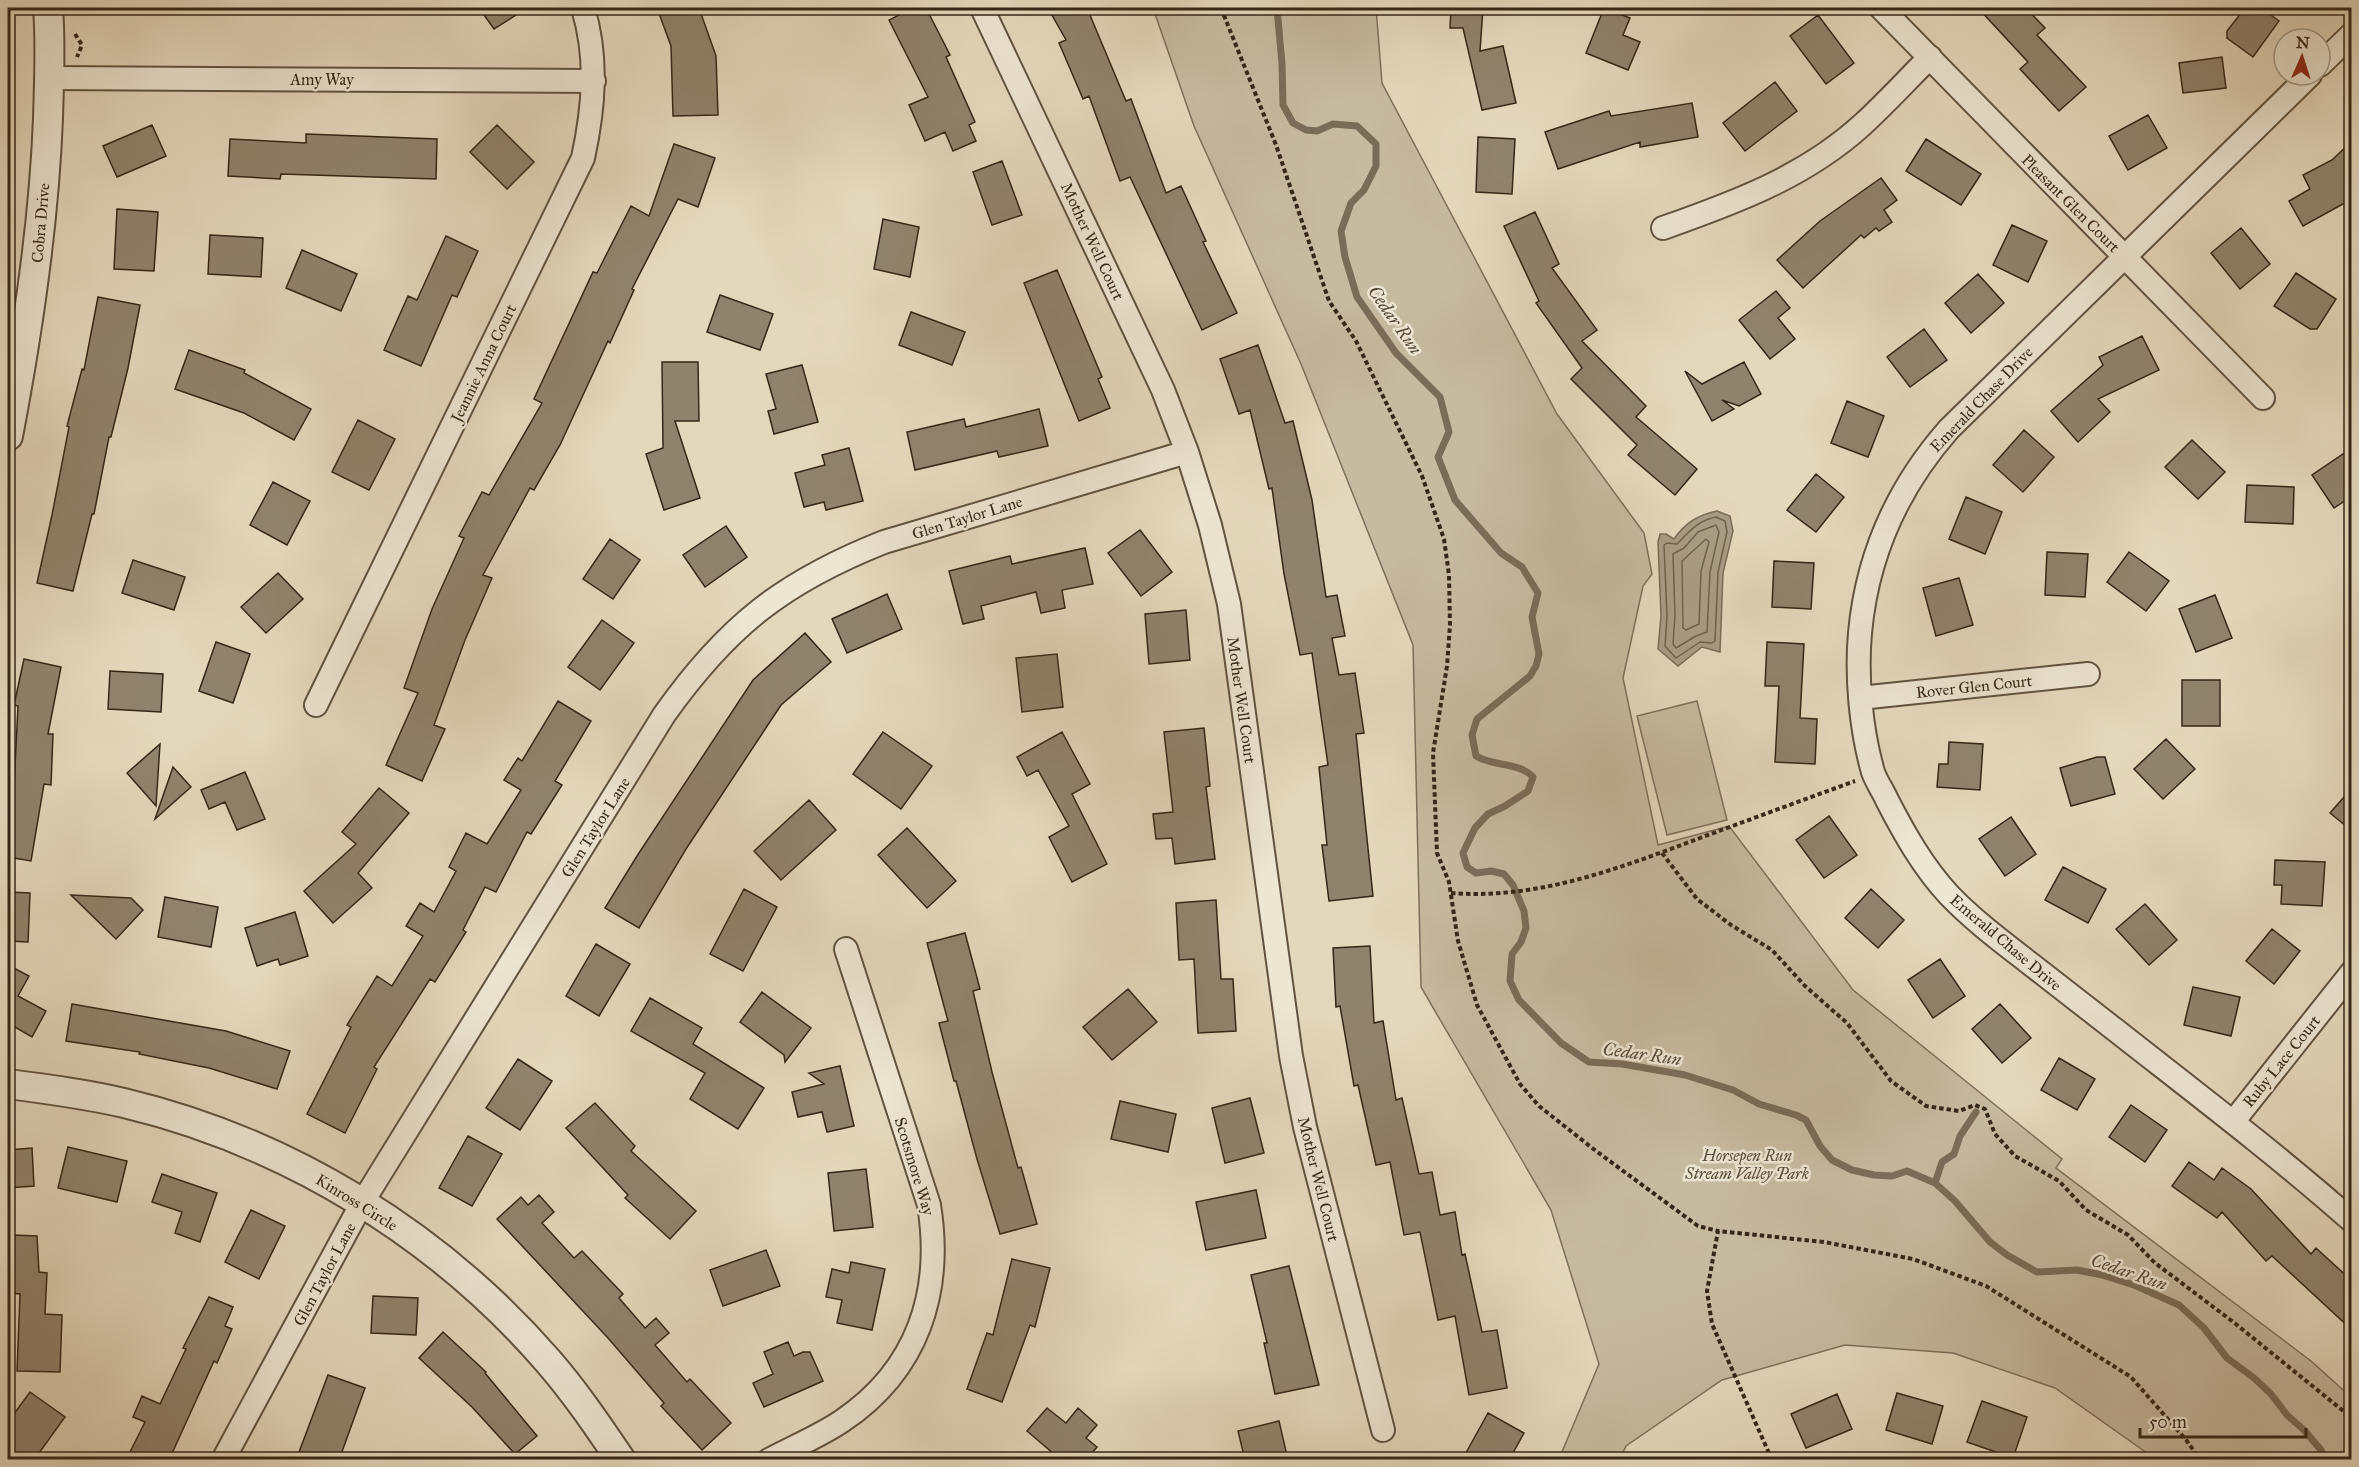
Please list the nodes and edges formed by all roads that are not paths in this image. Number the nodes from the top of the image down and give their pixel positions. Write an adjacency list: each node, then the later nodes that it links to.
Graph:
1 (48, 8): 8 (street, Cobra Drive)
2 (583, 8): 9 (street, Jeannie Anna Court)
3 (982, 8): 15 (street, Mother Well Court)
4 (1881, 8): 7 (street, Pleasant Glen Court)
5 (2352, 34): 6 (street)
6 (2332, 53)
7 (1929, 57): 11 (street); 12 (street, Pleasant Glen Court)
8 (49, 78): 9 (street, Amy Way); 14 (street, Cobra Drive)
9 (594, 81): 18 (street, Jeannie Anna Court)
10 (2298, 87): 12 (street, Emerald Chase Drive)
11 (1663, 228)
12 (2124, 257): 13 (street, Pleasant Glen Court); 17 (street, Emerald Chase Drive)
13 (2263, 398)
14 (8, 436)
15 (1187, 452): 23 (street, Glen Taylor Lane); 25 (street, Mother Well Court)
16 (2088, 674): 17 (street, Rover Glen Court)
17 (1860, 698): 22 (street, Emerald Chase Drive)
18 (316, 705)
19 (846, 949): 28 (street, Scotsmore Way)
20 (2352, 972): 22 (street, Ruby Lace Court)
21 (8, 1084): 23 (street, Kinross Circle)
22 (2233, 1122): 24 (street, Emerald Chase Drive)
23 (362, 1203): 26 (street, Glen Taylor Lane); 27 (street, Kinross Circle)
24 (2352, 1221)
25 (1383, 1430)
26 (224, 1460)
27 (621, 1460)
28 (769, 1460)

